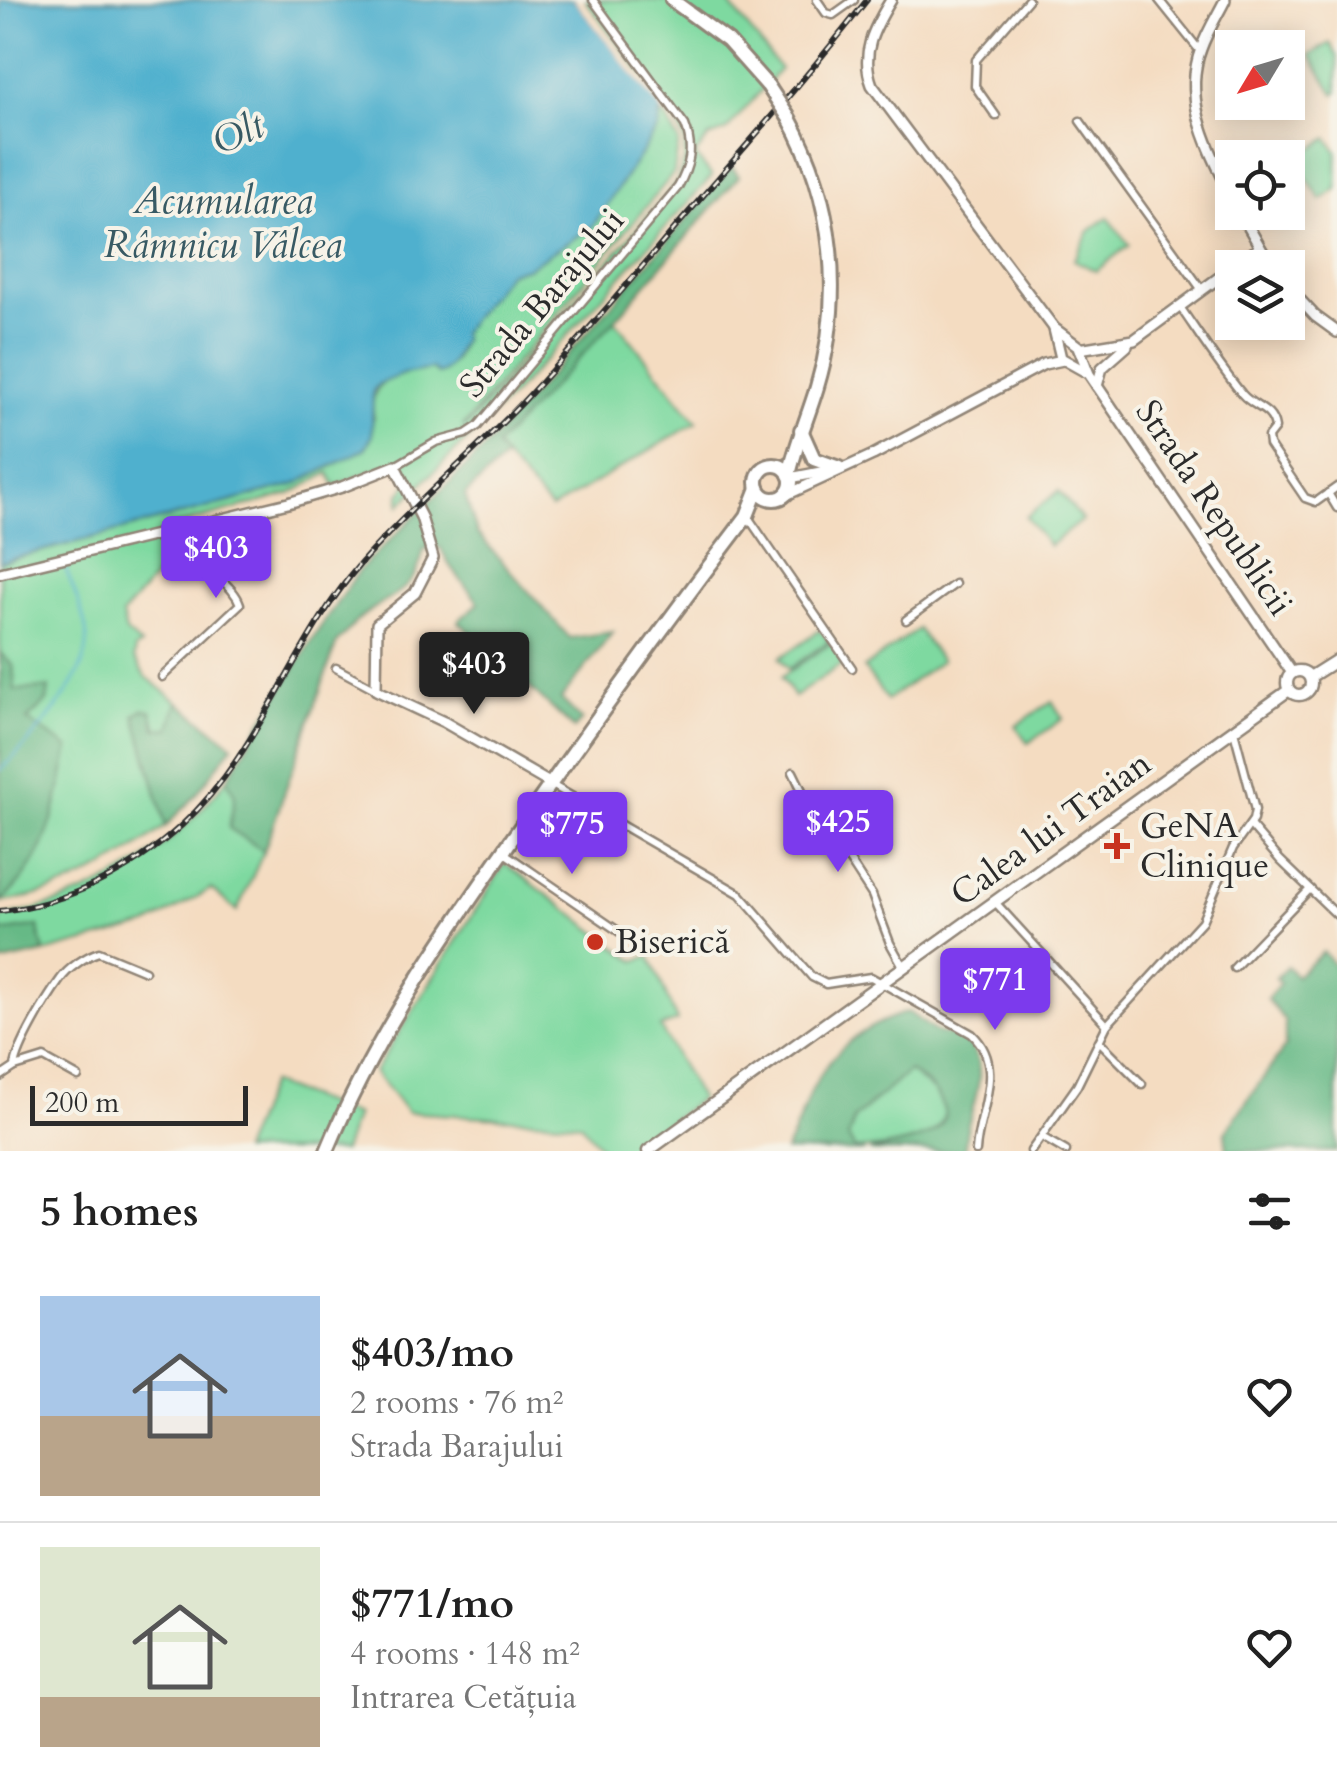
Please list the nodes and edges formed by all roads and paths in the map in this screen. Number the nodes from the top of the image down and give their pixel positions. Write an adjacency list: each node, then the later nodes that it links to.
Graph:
1 (593, 0): 29 (street, Strada Barajului)
2 (672, 0): 28 (highway, bridge)
3 (817, 0): 4 (street)
4 (854, 0)
5 (890, 0): 20 (street, Strada Republicii)
6 (1028, 0): 10 (street)
7 (1160, 0): 9 (street)
8 (1225, 0): 9 (street)
9 (1200, 50): 12 (street)
10 (996, 116)
11 (1080, 120): 17 (street)
12 (1215, 161)
13 (1250, 230): 14 (street)
14 (1259, 248): 15 (street)
15 (1256, 250)
16 (1215, 281): 17 (street)
17 (1202, 290): 19 (street)
18 (1305, 305): 21 (street)
19 (1180, 307): 22 (street); 35 (street)
20 (1054, 328): 23 (street, Strada Republicii); 25 (street, Strada Republicii)
21 (1337, 332)
22 (1134, 340): 24 (street); 27 (street)
23 (1070, 341): 24 (street, Strada Republicii); 25 (street)
24 (1079, 351): 25 (street); 26 (street, Strada Republicii)
25 (1062, 355): 26 (street, Strada Republicii); 31 (street)
26 (1089, 374): 27 (street, Strada Republicii)
27 (1097, 386): 46 (street, Strada Republicii)
28 (799, 435): 30 (highway); 31 (highway); 32 (highway)
29 (395, 466): 39 (street, Strada Barajului); 49 (street)
30 (768, 466): 32 (highway); 34 (highway)
31 (846, 466): 32 (street); 36 (street)
32 (790, 476): 36 (highway)
33 (1337, 487): 35 (street)
34 (758, 488): 36 (highway); 38 (highway)
35 (1328, 493): 37 (street)
36 (778, 498): 38 (highway)
37 (1337, 508)
38 (747, 516): 45 (street); 53 (highway)
39 (207, 521): 40 (street, Strada Barajului); 47 (street)
40 (0, 573)
41 (955, 584): 42 (street)
42 (906, 620)
43 (1337, 660): 48 (main road, Calea lui Traian)
44 (336, 668): 49 (street)
45 (852, 668)
46 (1292, 673): 48 (main road); 50 (main road)
47 (162, 676)
48 (1310, 677): 50 (main road, Calea lui Traian)
49 (376, 690): 53 (street)
50 (1289, 690): 51 (main road, Calea lui Traian)
51 (1234, 732): 54 (street); 57 (main road, Calea lui Traian)
52 (793, 772): 60 (street)
53 (551, 784): 55 (highway); 63 (street)
54 (1250, 825): 56 (street); 64 (street)
55 (503, 852): 59 (street); 71 (highway)
56 (1310, 888): 58 (street); 61 (street)
57 (996, 902): 60 (main road, Calea lui Traian); 64 (street)
58 (1337, 914)
59 (622, 933)
60 (904, 968): 63 (main road, Calea lui Traian)
61 (1234, 968)
62 (145, 971): 66 (street)
63 (882, 983): 72 (main road, Calea lui Traian); 73 (street)
64 (1107, 1026): 65 (street)
65 (1099, 1041): 69 (street); 70 (street)
66 (15, 1067): 67 (street); 68 (street)
67 (0, 1077)
68 (78, 1077)
69 (1142, 1084)
70 (1042, 1137): 74 (street); 75 (street)
71 (328, 1151)
72 (648, 1151)
73 (976, 1151)
74 (1031, 1151)
75 (1066, 1151)

